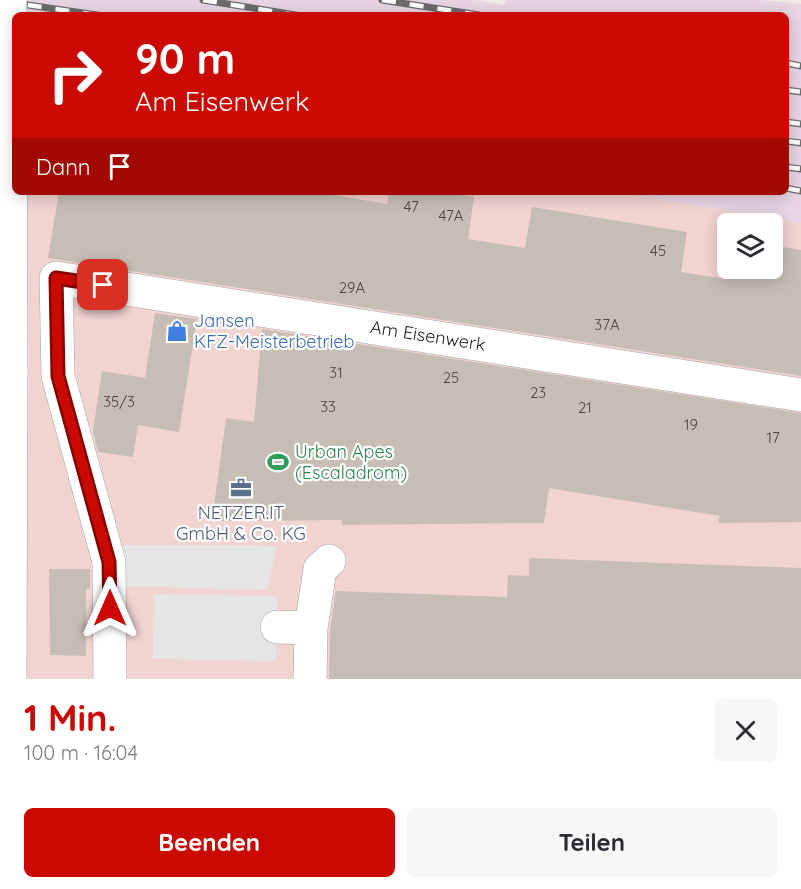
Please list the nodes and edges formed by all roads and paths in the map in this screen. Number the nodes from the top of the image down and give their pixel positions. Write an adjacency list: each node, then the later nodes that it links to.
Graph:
1 (10, 0): 6 (street, bridge)
2 (801, 395): 7 (street, Am Eisenwerk)
3 (329, 561): 5 (street)
4 (277, 627): 5 (street)
5 (312, 628): 8 (street)
6 (10, 679)
7 (110, 679)
8 (310, 679)

